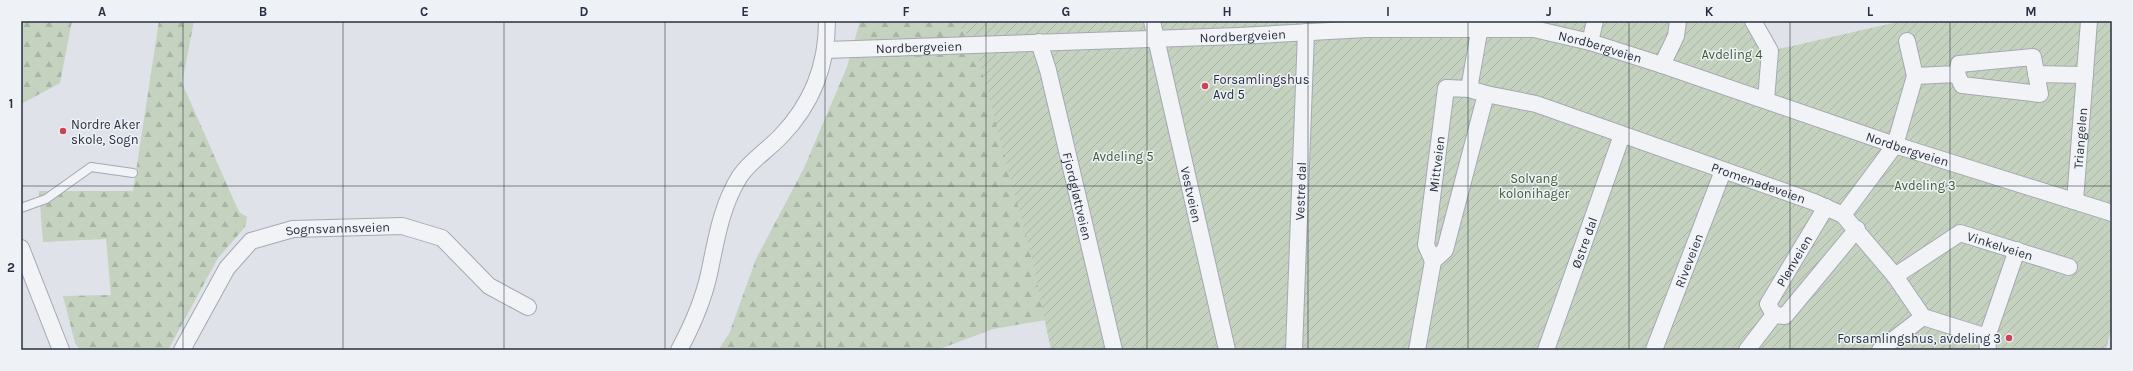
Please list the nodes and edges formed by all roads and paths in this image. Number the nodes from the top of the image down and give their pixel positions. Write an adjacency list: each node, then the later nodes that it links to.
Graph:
1 (827, 21): 14 (street)
2 (1152, 21): 10 (street, Vestveien)
3 (1595, 21): 13 (street)
4 (1678, 21): 15 (street)
5 (1753, 21): 22 (street)
6 (2089, 21): 18 (street, Triangelen)
7 (1481, 24): 8 (street, Nordbergveien); 13 (street, Nordbergveien); 20 (street)
8 (1366, 25): 9 (street, Nordbergveien)
9 (1306, 32): 10 (street, Nordbergveien); 47 (street, Vestre dal)
10 (1156, 38): 12 (street, Nordbergveien); 46 (street, Vestveien)
11 (1907, 41): 19 (street)
12 (1039, 42): 14 (street, Nordbergveien); 45 (street, Fjordgløttveien)
13 (1590, 42): 15 (street, Nordbergveien)
14 (826, 50): 44 (street)
15 (1662, 65): 22 (street, Nordbergveien)
16 (1957, 74): 17 (street); 17 (street); 19 (street)
17 (2036, 74): 18 (street)
18 (2085, 75): 27 (street, Triangelen)
19 (1914, 76): 24 (street)
20 (1469, 89): 21 (street, Mittveien); 35 (street, Mittveien)
21 (1486, 94): 23 (street, Promenadeveien); 35 (street, Mittveien)
22 (1766, 100): 24 (street, Nordbergveien)
23 (1622, 135): 25 (street, Promenadeveien); 49 (street, Østre dal)
24 (1895, 145): 27 (street, Nordbergveien); 31 (street)
25 (1723, 171): 28 (street, Promenadeveien); 50 (street, Riveveien)
26 (133, 173): 29 (lane)
27 (2075, 201): 30 (street, Nordbergveien)
28 (1826, 207): 31 (street, Promenadeveien); 39 (street, Plenveien)
29 (21, 208)
30 (2112, 213)
31 (1843, 215): 32 (street, Promenadeveien)
32 (1857, 229): 37 (street, Promenadeveien); 39 (street, Plenveien)
33 (21, 248): 42 (street)
34 (2017, 250): 36 (street, Vinkelveien); 37 (street, Vinkelveien); 41 (street)
35 (1434, 261): 48 (street, Mittveien)
36 (2070, 267)
37 (1895, 276): 40 (street, Promenadeveien)
38 (528, 307): 43 (street, Sognsvannsveien)
39 (1774, 315): 51 (street)
40 (1923, 317): 41 (street); 52 (street)
41 (1988, 344)
42 (61, 350)
43 (182, 350)
44 (679, 350)
45 (1114, 350)
46 (1227, 350)
47 (1294, 350)
48 (1417, 350)
49 (1546, 350)
50 (1654, 350)
51 (1747, 350)
52 (1880, 350)

